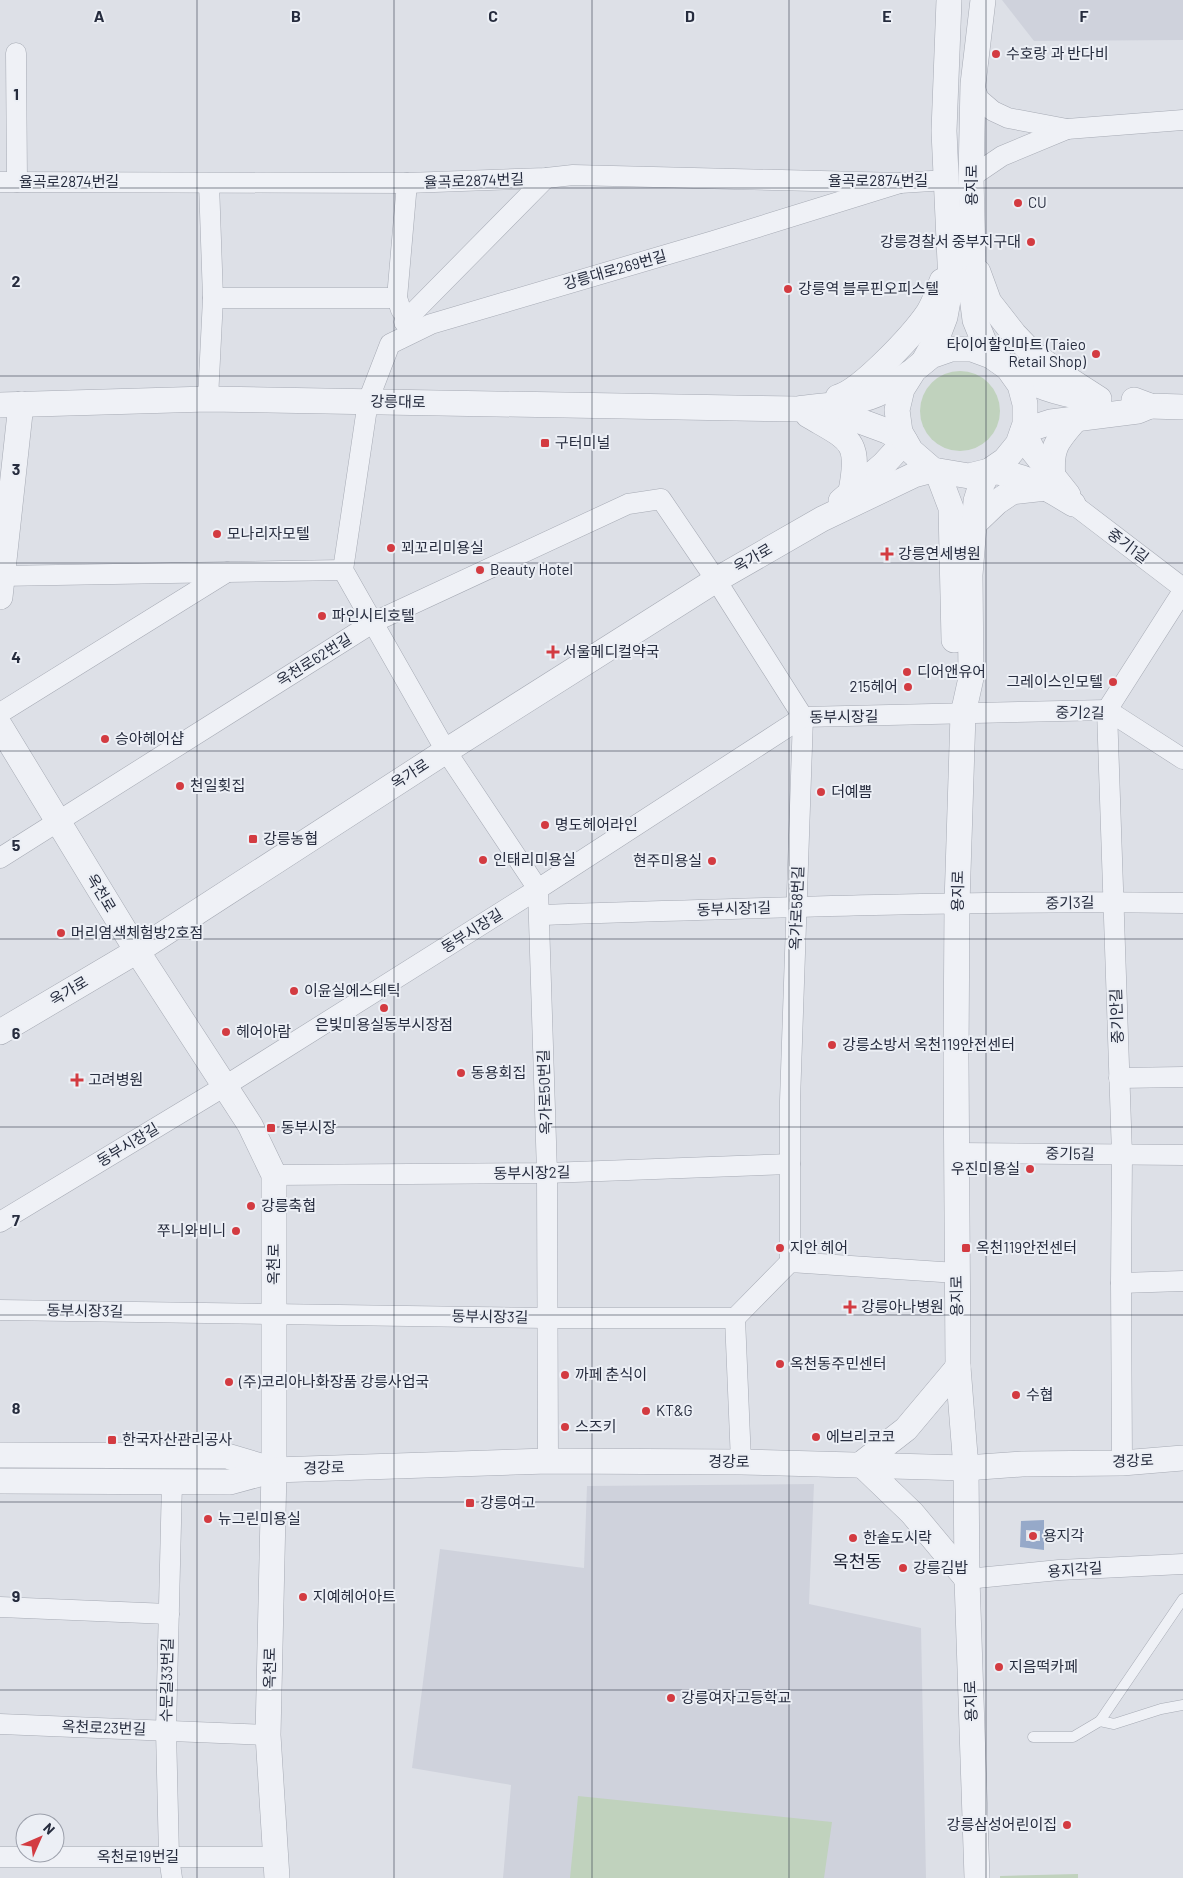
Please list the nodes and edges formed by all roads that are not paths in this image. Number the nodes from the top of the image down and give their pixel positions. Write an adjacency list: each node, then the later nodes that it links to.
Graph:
1 (949, 0): 9 (street, 용지로)
2 (983, 0): 4 (street, 용지로)
3 (16, 53): 10 (street)
4 (973, 84): 6 (street); 7 (street, 용지로)
5 (1183, 120): 6 (street)
6 (1067, 129): 7 (street)
7 (971, 177): 14 (street, 용지로)
8 (546, 178): 12 (street, 율곡로2874번길); 13 (street, 율곡로2874번길); 17 (street)
9 (947, 180): 13 (street, 율곡로2874번길); 14 (street, 용지로)
10 (9, 182): 11 (street, 율곡로2874번길)
11 (209, 183): 12 (street, 율곡로2874번길); 15 (street)
12 (407, 183): 16 (street)
13 (900, 183): 18 (street, 강릉대로269번길)
14 (962, 258): 19 (street, 용지로); 20 (street, 용지로); 22 (street); 27 (street)
15 (213, 298): 16 (street); 21 (street)
16 (397, 298): 17 (street)
17 (404, 322): 18 (street)
18 (390, 344): 23 (street)
19 (1004, 365): 20 (street); 22 (street); 29 (street)
20 (919, 366): 27 (street); 30 (street)
21 (208, 399): 23 (street, 강릉대로); 24 (street, 강릉대로)
22 (1100, 399): 25 (street)
23 (368, 401): 27 (street, 강릉대로); 40 (street)
24 (10, 405): 43 (street)
25 (1150, 406): 26 (street); 28 (street)
26 (1183, 407)
27 (797, 409): 30 (street); 35 (street)
28 (1076, 419): 29 (street); 33 (street)
29 (1022, 431): 32 (street); 33 (street)
30 (905, 441): 31 (street); 35 (street)
31 (935, 471): 32 (street); 34 (street); 37 (street)
32 (988, 471): 33 (street); 39 (street, 용지로)
33 (1049, 483): 36 (street); 39 (street)
34 (886, 490): 37 (street); 38 (street)
35 (851, 491): 38 (street)
36 (1072, 504): 44 (street, 중기1길)
37 (951, 508): 48 (street, 용지로)
38 (822, 518): 42 (street, 옥가로)
39 (975, 523): 48 (street, 용지로)
40 (343, 570): 41 (street); 45 (street, 옥가로50번길)
41 (227, 572): 43 (street); 47 (street)
42 (716, 580): 45 (street, 옥천로62번길); 49 (street); 51 (street, 옥가로)
43 (0, 583)
44 (1183, 590): 46 (street)
45 (374, 622): 51 (street, 옥가로50번길); 53 (street, 옥천로62번길)
46 (1107, 710): 48 (street, 중기2길); 52 (street, 중기2길); 56 (street, 중기안길)
47 (0, 713)
48 (963, 714): 49 (street, 동부시장길); 58 (street, 용지로)
49 (803, 717): 55 (street, 동부시장길); 59 (street, 옥가로58번길)
50 (0, 726): 53 (street, 옥천로)
51 (446, 751): 55 (street, 옥가로50번길); 61 (street, 옥가로)
52 (1183, 759)
53 (58, 822): 54 (street, 옥천로62번길); 61 (street, 옥천로)
54 (0, 858)
55 (538, 889): 60 (street, 옥가로50번길); 65 (street, 동부시장길)
56 (1114, 902): 57 (street, 중기3길); 58 (street, 중기3길); 64 (street, 중기안길)
57 (1183, 903)
58 (958, 904): 59 (street, 동부시장1길); 66 (street, 용지로)
59 (797, 907): 60 (street, 동부시장1길); 69 (street, 옥가로58번길)
60 (540, 915): 70 (street, 옥가로50번길)
61 (137, 951): 62 (street, 옥가로); 65 (street, 옥천로)
62 (0, 1032)
63 (1183, 1077): 64 (street)
64 (1120, 1078): 67 (street, 중기안길)
65 (225, 1086): 71 (street, 옥천로); 72 (street, 동부시장길)
66 (957, 1153): 67 (street, 중기5길); 74 (street, 용지로)
67 (1122, 1155): 68 (street, 중기5길); 76 (street, 중기안길)
68 (1183, 1155)
69 (790, 1164): 70 (street, 동부시장2길); 73 (street, 옥가로58번길)
70 (547, 1173): 71 (street, 동부시장2길); 79 (street, 옥가로50번길)
71 (274, 1175): 78 (street, 옥천로)
72 (0, 1222)
73 (790, 1262): 74 (street); 80 (street)
74 (957, 1273): 81 (street, 용지로)
75 (1183, 1281): 76 (street)
76 (1121, 1283): 86 (street, 중기안길)
77 (0, 1310): 78 (street, 동부시장3길)
78 (274, 1313): 79 (street, 동부시장3길); 89 (street, 옥천로)
79 (548, 1318): 80 (street, 동부시장3길); 84 (street, 옥가로50번길)
80 (735, 1318): 85 (street)
81 (958, 1367): 87 (street); 88 (street, 용지로)
82 (0, 1455): 89 (street, 경강로)
83 (1183, 1458): 86 (street, 경강로)
84 (548, 1461): 85 (street, 경강로); 89 (street, 경강로)
85 (742, 1462): 87 (street, 경강로)
86 (1122, 1463): 88 (street, 경강로)
87 (861, 1464): 88 (street, 경강로); 93 (street)
88 (966, 1468): 93 (street, 용지로)
89 (274, 1470): 91 (street, 경강로); 101 (street, 옥천로)
90 (0, 1481): 91 (street, 경강로)
91 (172, 1482): 96 (street, 수문길33번길)
92 (1183, 1564): 93 (street, 용지각길)
93 (967, 1579): 107 (street, 용지로)
94 (1183, 1599): 98 (lane)
95 (0, 1607): 96 (street)
96 (169, 1614): 100 (street, 수문길33번길)
97 (1183, 1705): 98 (lane)
98 (1100, 1721): 102 (lane)
99 (0, 1724): 100 (street, 옥천로23번길)
100 (166, 1730): 101 (street, 옥천로23번길); 104 (street, 수문길33번길)
101 (268, 1735): 105 (street, 옥천로)
102 (1033, 1737)
103 (0, 1857): 104 (street, 옥천로19번길)
104 (169, 1857): 105 (street, 옥천로19번길); 106 (street, 수문길33번길)
105 (276, 1868)
106 (172, 1878)
107 (977, 1878)

